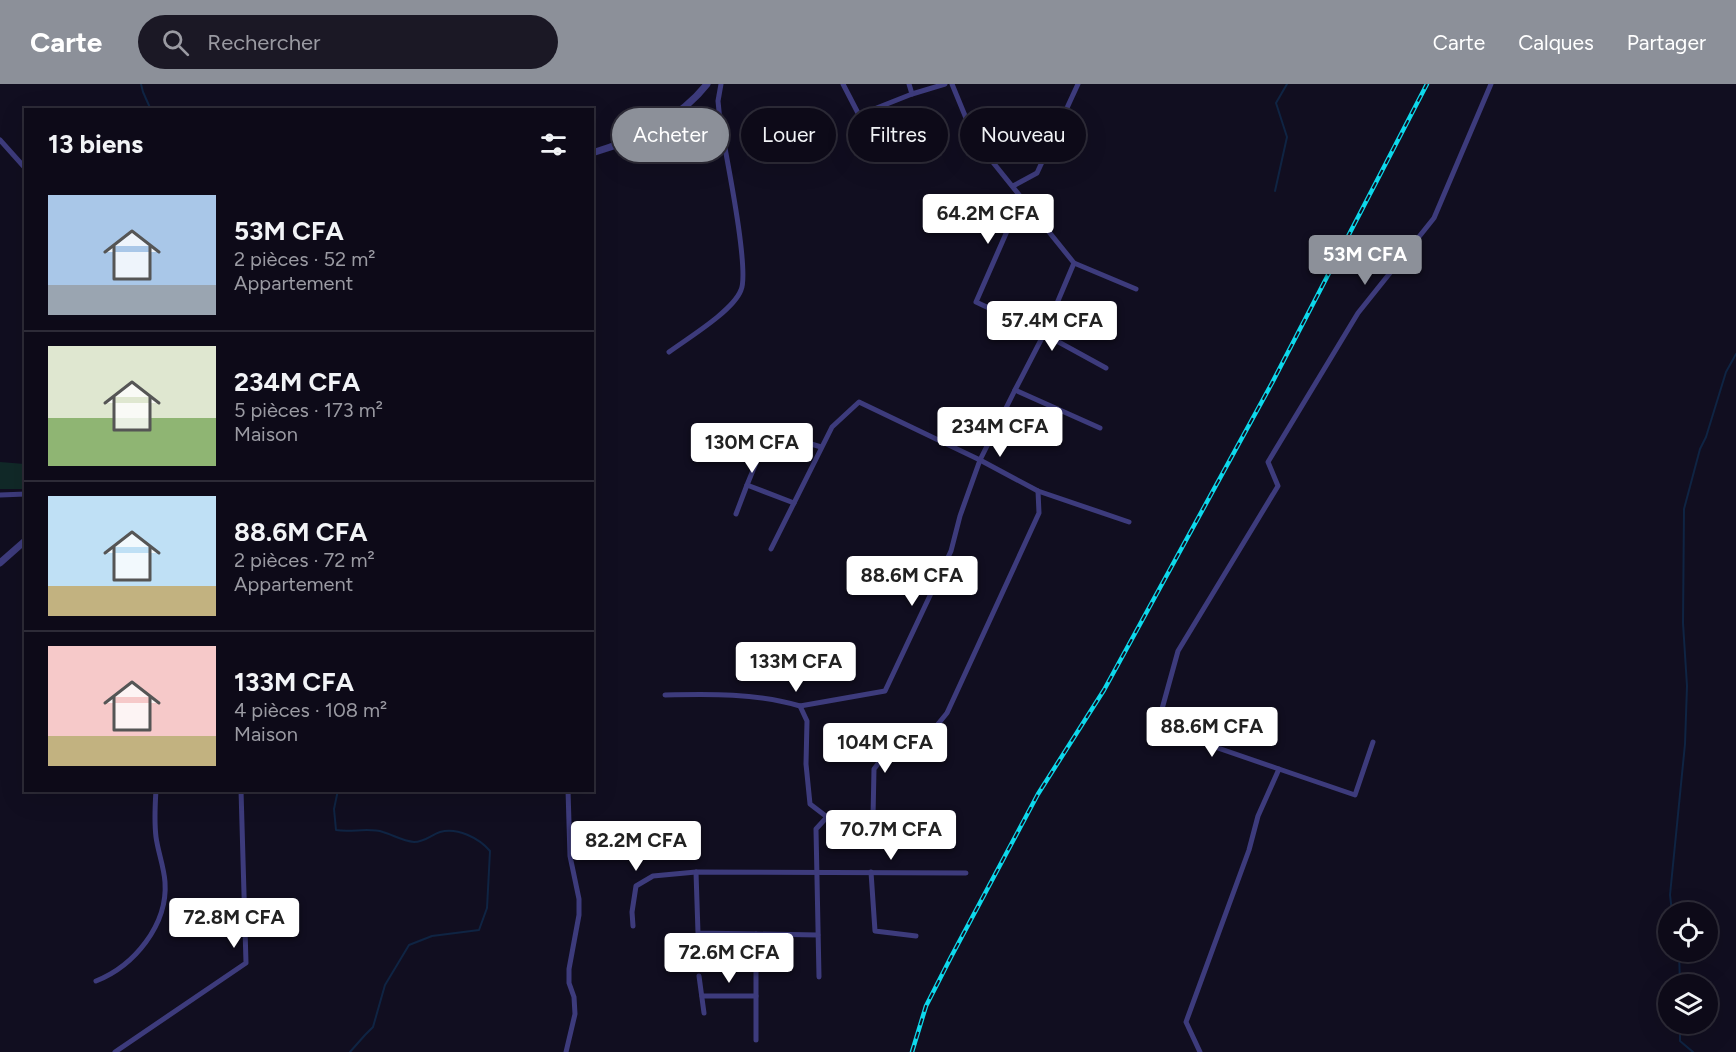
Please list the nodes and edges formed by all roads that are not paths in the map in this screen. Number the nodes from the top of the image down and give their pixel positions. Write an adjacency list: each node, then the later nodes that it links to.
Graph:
1 (707, 84): 11 (street)
2 (721, 84): 18 (street)
3 (843, 84): 9 (street)
4 (909, 84): 9 (street)
5 (945, 84): 9 (street)
6 (952, 84): 13 (street)
7 (1078, 84): 13 (street)
8 (1491, 84): 37 (street)
9 (912, 94)
10 (0, 140): 12 (street)
11 (594, 152)
12 (24, 167)
13 (1012, 186): 14 (street)
14 (1022, 197): 15 (street); 17 (street)
15 (1074, 263): 16 (street); 17 (street)
16 (1136, 289)
17 (1044, 334): 19 (street); 20 (street)
18 (669, 352)
19 (1106, 368)
20 (1015, 390): 21 (street); 23 (street)
21 (1100, 428)
22 (821, 447): 23 (street); 24 (street); 28 (street)
23 (980, 460): 25 (street); 35 (street)
24 (747, 485): 28 (street); 29 (street)
25 (1038, 491): 30 (street); 41 (street)
26 (24, 494): 27 (street)
27 (0, 495)
28 (794, 503): 32 (street)
29 (736, 514)
30 (1129, 522)
31 (24, 542): 33 (street)
32 (771, 549)
33 (0, 563)
34 (665, 695): 35 (street)
35 (800, 706): 41 (street)
36 (1373, 742): 37 (street)
37 (1279, 769): 59 (street)
38 (156, 792): 52 (street)
39 (241, 792): 57 (street)
40 (568, 792): 58 (street)
41 (827, 817): 43 (street)
42 (696, 872): 43 (street); 46 (street); 47 (street)
43 (817, 872): 44 (street); 48 (street)
44 (871, 873): 45 (street); 49 (street)
45 (966, 873)
46 (633, 926)
47 (756, 934): 48 (street); 54 (street)
48 (819, 935): 51 (street)
49 (916, 936)
50 (699, 976): 53 (street)
51 (819, 977)
52 (96, 981)
53 (702, 996): 54 (street); 55 (street)
54 (756, 996): 56 (street)
55 (704, 1013)
56 (756, 1040)
57 (116, 1052)
58 (566, 1052)
59 (1200, 1052)

